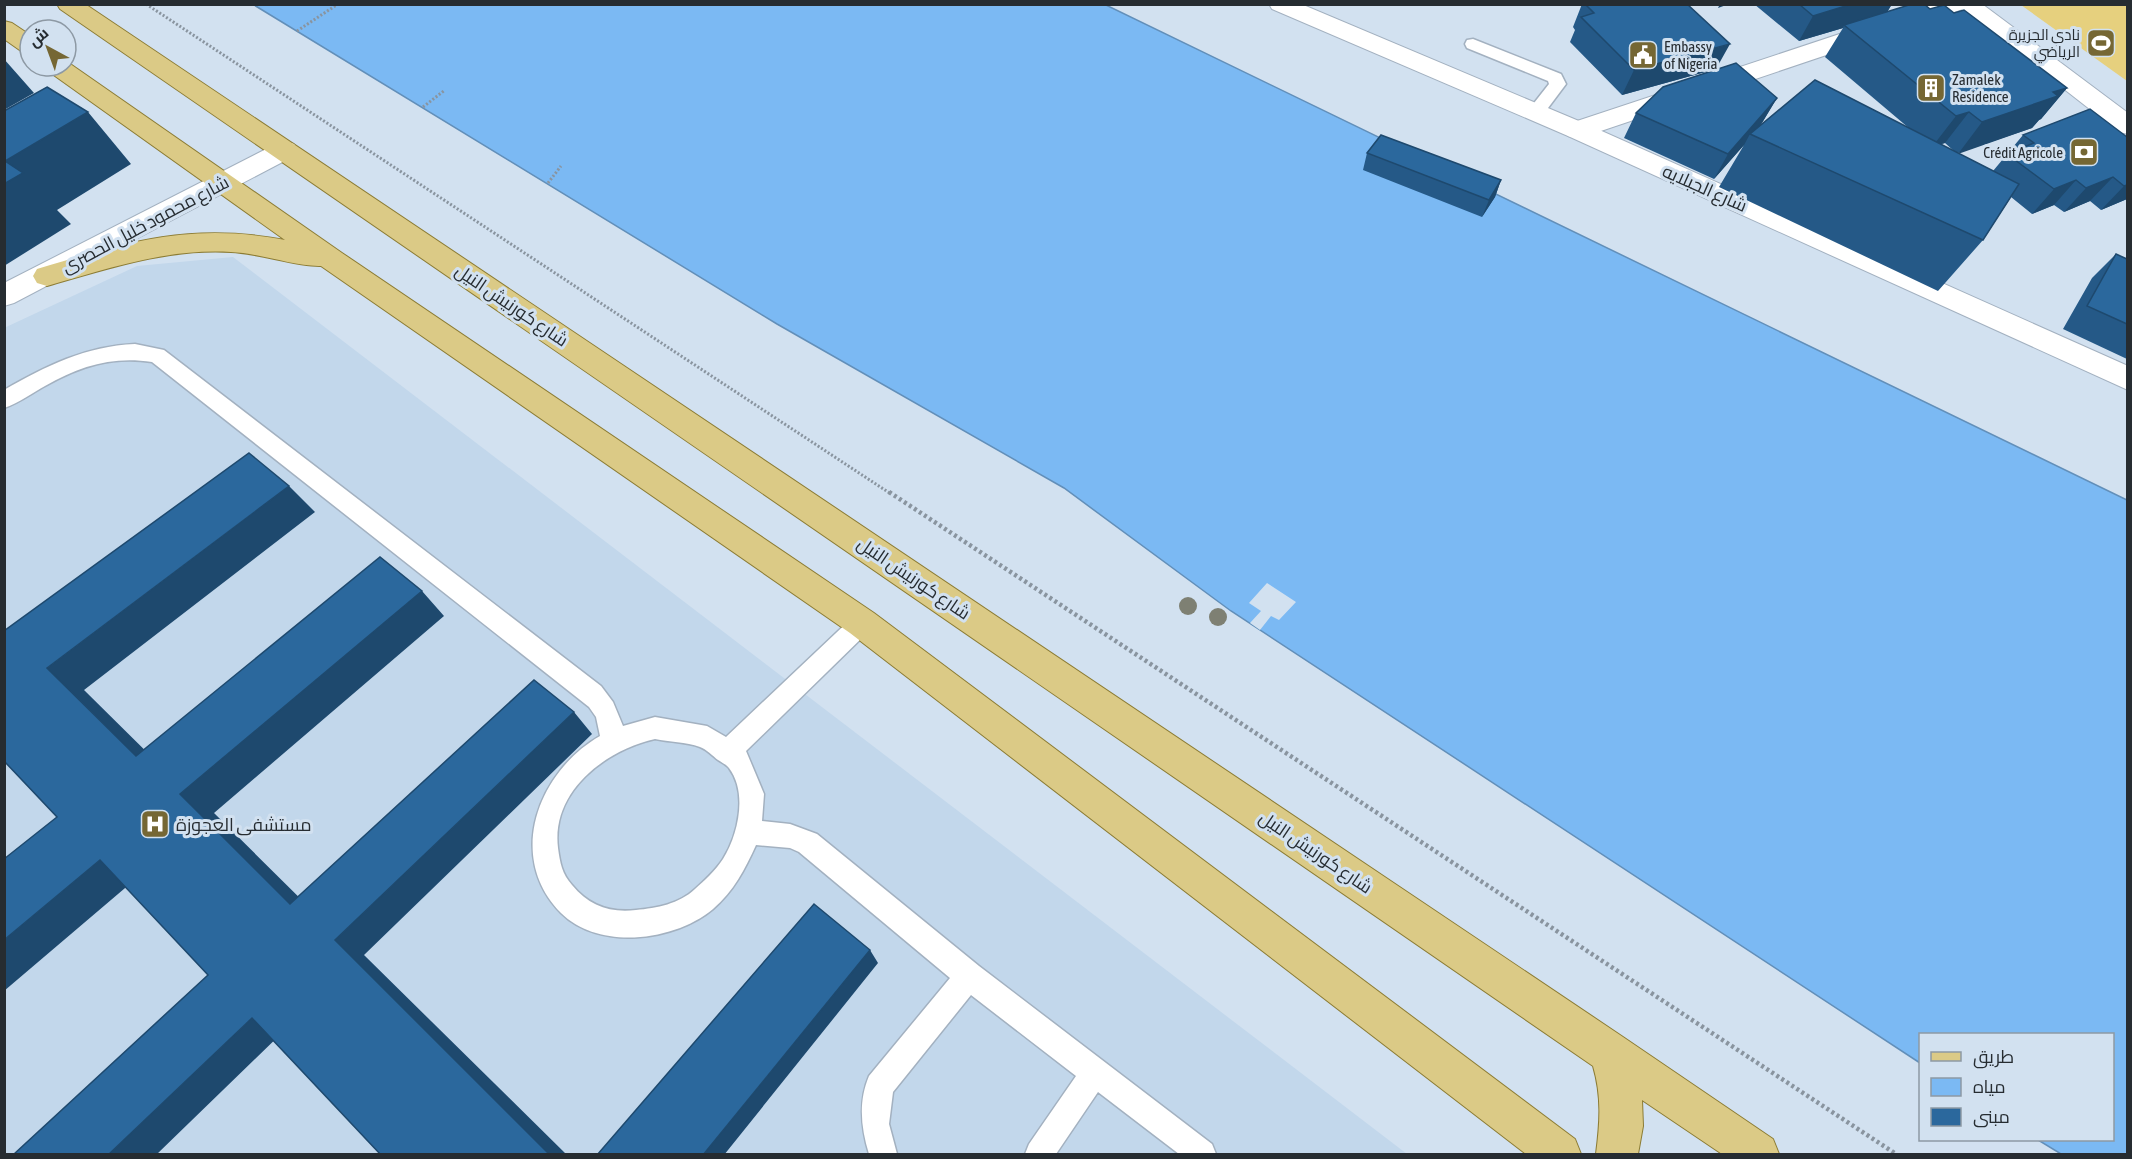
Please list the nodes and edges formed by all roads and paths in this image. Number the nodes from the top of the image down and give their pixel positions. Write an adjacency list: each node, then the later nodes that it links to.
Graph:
1 (68, 4): 17 (main road, شارع كورنيش النيل)
2 (146, 4): 39 (path)
3 (338, 4): 8 (path)
4 (1280, 4): 14 (street, شارع الجبلايه)
5 (1955, 4): 16 (street)
6 (1966, 4): 15 (street)
7 (4, 28): 9 (main road)
8 (297, 31)
9 (18, 38)
10 (1473, 44): 14 (lane)
11 (74, 78): 20 (main road)
12 (445, 90): 13 (path)
13 (423, 107)
14 (1536, 112): 16 (street, شارع الجبلايه)
15 (2127, 126)
16 (1577, 130): 24 (street, شارع الجبلايه)
17 (285, 150): 20 (street, شارع محمود خليل الحصرى); 31 (main road, شارع كورنيش النيل)
18 (561, 166): 19 (path)
19 (548, 183)
20 (223, 184): 21 (main road); 22 (street, شارع محمود خليل الحصرى)
21 (332, 260): 22 (main road); 26 (main road)
22 (47, 276): 23 (street, شارع محمود خليل الحصرى)
23 (4, 296)
24 (2127, 379)
25 (4, 400): 27 (lane)
26 (862, 623): 28 (lane); 36 (main road)
27 (613, 740): 28 (lane); 29 (lane)
28 (730, 750): 29 (lane)
29 (750, 832): 30 (lane)
30 (969, 976): 32 (lane); 33 (lane)
31 (1609, 1051): 37 (main road); 38 (main road, شارع كورنيش النيل)
32 (1095, 1073): 34 (lane); 35 (lane)
33 (883, 1155)
34 (1039, 1155)
35 (1202, 1155)
36 (1560, 1155)
37 (1617, 1155)
38 (1758, 1155)
39 (1896, 1155)

